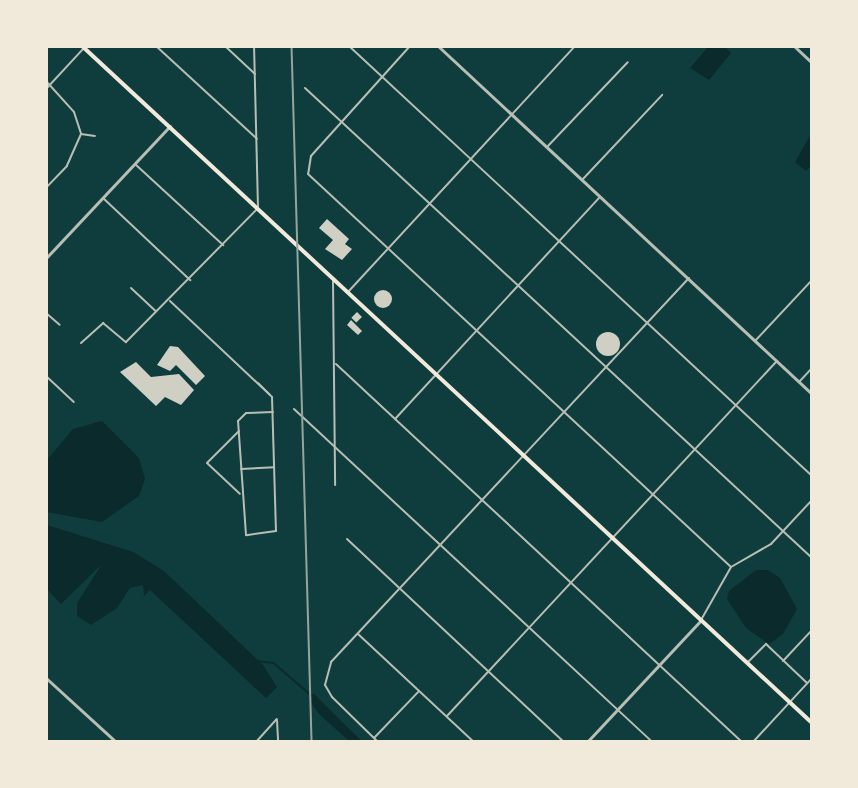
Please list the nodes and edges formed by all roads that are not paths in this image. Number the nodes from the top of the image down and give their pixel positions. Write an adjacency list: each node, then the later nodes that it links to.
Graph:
1 (156, 46): 24 (street)
2 (225, 46): 12 (street)
3 (254, 46): 12 (street)
4 (350, 46): 13 (street)
5 (410, 46): 13 (street)
6 (438, 46): 19 (street)
7 (575, 46): 19 (street)
8 (794, 46): 11 (street)
9 (83, 47): 15 (street); 21 (main road)
10 (628, 62): 25 (street)
11 (812, 63)
12 (255, 74): 24 (street)
13 (383, 77): 20 (street); 26 (street)
14 (46, 81): 15 (street)
15 (50, 85): 17 (street); 22 (street)
16 (305, 88): 20 (street)
17 (46, 89)
18 (662, 95): 28 (street)
19 (512, 115): 25 (street); 26 (street)
20 (341, 122): 32 (street); 36 (street)
21 (170, 126): 27 (street); 33 (main road)
22 (81, 134): 23 (street); 29 (street)
23 (95, 136)
24 (257, 140): 33 (street)
25 (547, 147): 28 (street)
26 (471, 159): 32 (street); 34 (street)
27 (135, 164): 31 (street); 35 (street)
28 (582, 180): 30 (street)
29 (46, 188)
30 (600, 197): 34 (street); 39 (street)
31 (103, 198): 37 (street); 41 (street)
32 (430, 203): 36 (street); 42 (street)
33 (258, 208): 35 (street); 38 (main road)
34 (559, 241): 42 (street); 48 (street)
35 (223, 245): 41 (street)
36 (388, 248): 44 (street); 50 (street)
37 (46, 258)
38 (333, 278): 44 (main road); 54 (street)
39 (688, 278): 48 (street); 51 (street)
40 (812, 279): 51 (street)
41 (190, 280): 45 (street)
42 (518, 285): 50 (street); 56 (street)
43 (132, 288): 46 (street)
44 (348, 292): 57 (main road)
45 (170, 300): 46 (street); 64 (street)
46 (156, 311): 52 (street)
47 (46, 313): 49 (street)
48 (647, 324): 56 (street); 62 (street)
49 (60, 325)
50 (477, 330): 57 (street); 65 (street)
51 (755, 341): 53 (street)
52 (81, 343)
53 (777, 361): 59 (street); 62 (street)
54 (336, 364): 66 (street); 68 (street)
55 (812, 368): 59 (street)
56 (606, 369): 65 (street); 69 (street)
57 (436, 375): 66 (street); 70 (main road)
58 (46, 376): 61 (street)
59 (799, 382): 60 (street)
60 (812, 394)
61 (74, 402)
62 (736, 406): 69 (street); 73 (street)
63 (294, 409): 68 (street)
64 (273, 412): 67 (street); 71 (street)
65 (566, 413): 70 (street); 76 (street)
66 (395, 418): 77 (street)
67 (239, 431): 72 (street); 75 (street)
68 (337, 448): 74 (street); 82 (street)
69 (695, 450): 76 (street); 79 (street)
70 (525, 457): 77 (street); 80 (main road)
71 (274, 467): 72 (street); 75 (street)
72 (240, 469): 75 (street)
73 (812, 476)
74 (335, 485)
75 (240, 494)
76 (654, 494): 80 (street); 84 (street)
77 (483, 500): 82 (street); 85 (street)
78 (812, 500): 79 (street)
79 (783, 531): 83 (street); 84 (street)
80 (613, 538): 85 (street); 87 (main road)
81 (347, 539): 86 (street)
82 (441, 545): 86 (street); 88 (street)
83 (812, 558)
84 (731, 567): 87 (street)
85 (571, 582): 88 (street); 93 (street)
86 (399, 589): 90 (street); 94 (street)
87 (701, 620): 92 (main road); 93 (street)
88 (529, 627): 94 (street); 100 (street)
89 (812, 630): 91 (street)
90 (358, 634): 98 (street); 103 (street)
91 (783, 661): 92 (street); 97 (street)
92 (747, 663): 99 (main road)
93 (659, 664): 100 (street); 112 (street)
94 (488, 671): 101 (street); 109 (street)
95 (46, 678): 104 (street)
96 (812, 678): 97 (street)
97 (807, 683): 99 (street)
98 (419, 691): 101 (street); 103 (street)
99 (789, 702): 102 (main road); 113 (street)
100 (618, 709): 110 (street); 111 (street)
101 (447, 716): 108 (street)
102 (812, 723)
103 (374, 738): 107 (street)
104 (116, 741)
105 (256, 741): 106 (street)
106 (278, 741)
107 (378, 741)
108 (474, 741)
109 (564, 741)
110 (587, 741)
111 (652, 741)
112 (742, 741)
113 (753, 741)

